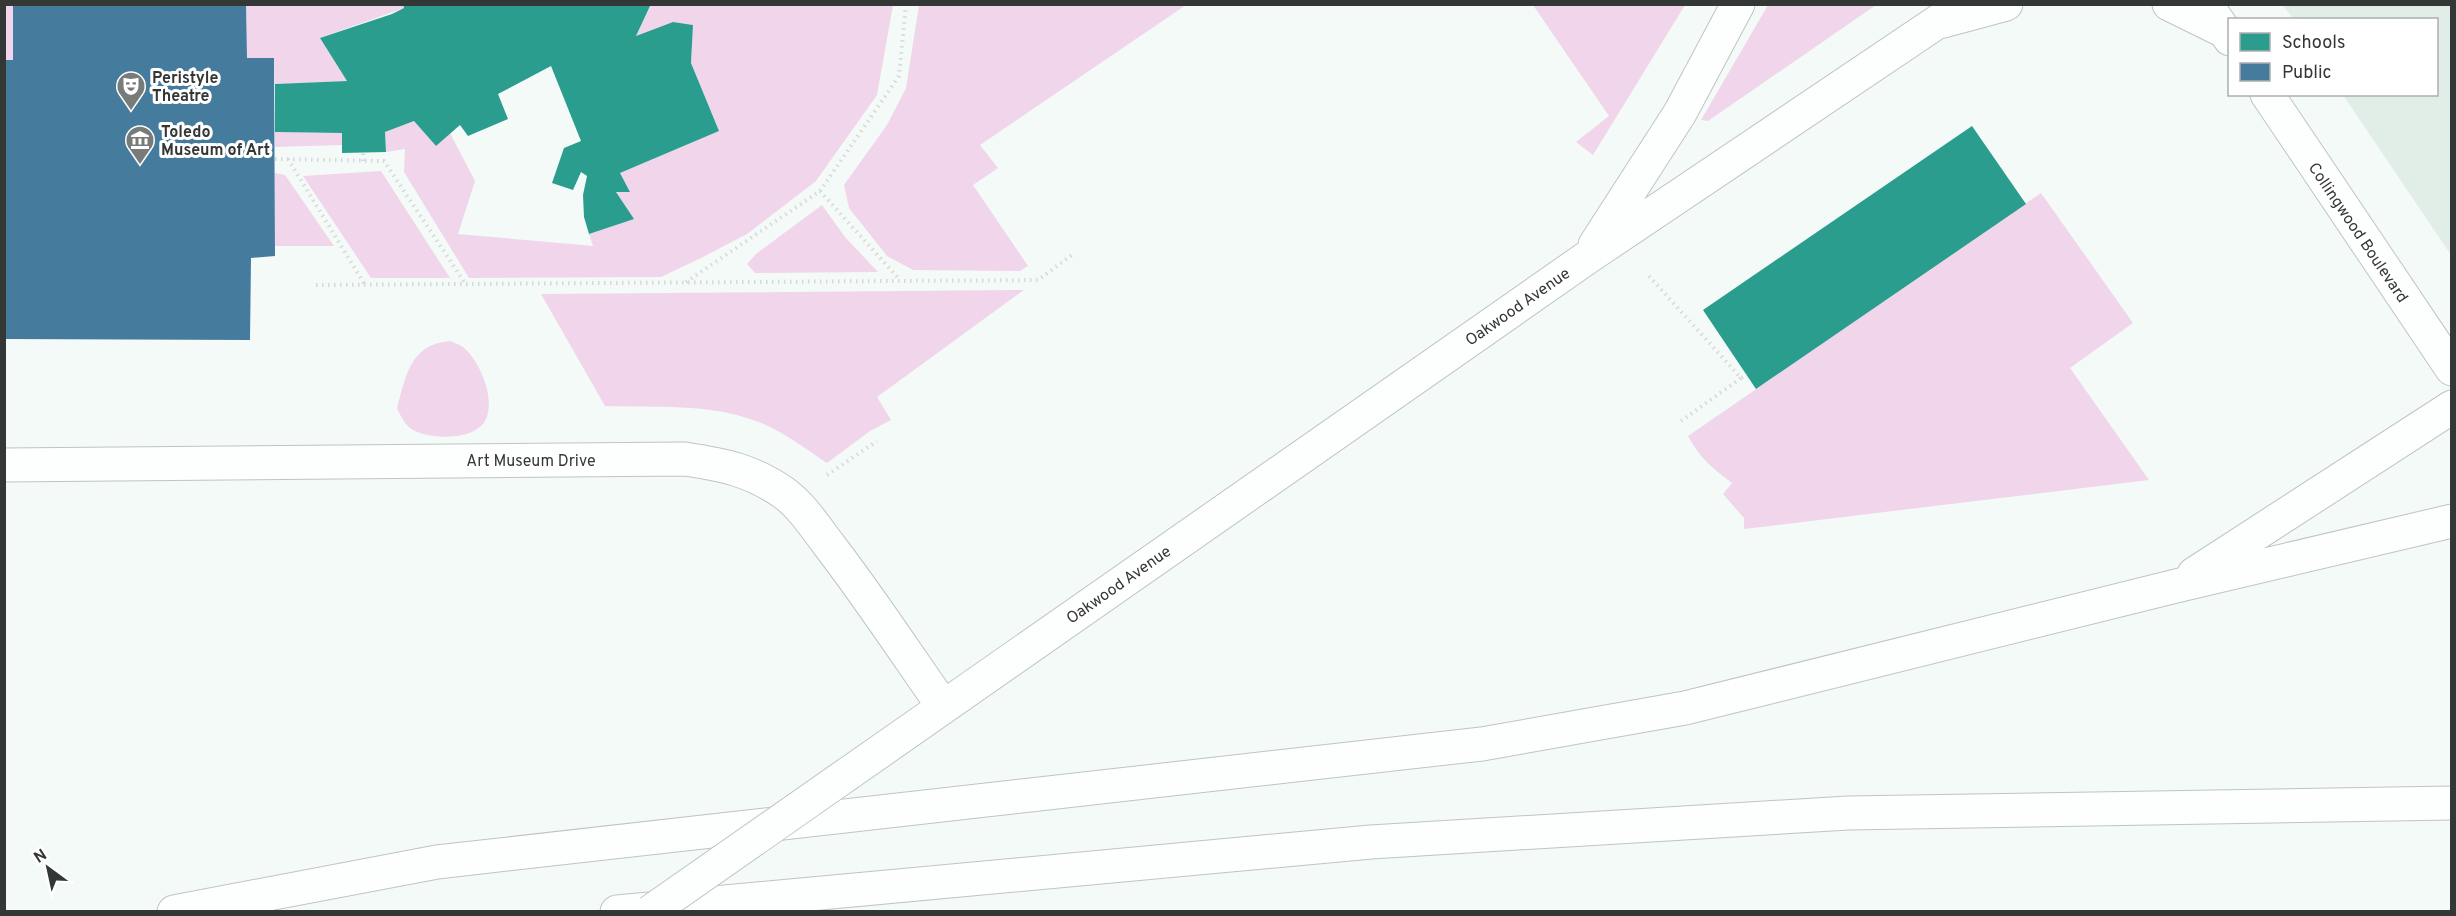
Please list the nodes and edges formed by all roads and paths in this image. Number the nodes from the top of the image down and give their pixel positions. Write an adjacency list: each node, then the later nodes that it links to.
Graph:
1 (906, 4): 13 (path)
2 (1738, 4): 15 (main road, Oakwood Avenue)
3 (2006, 4): 6 (main road, Oakwood Avenue)
4 (2169, 4): 7 (main road)
5 (2206, 4): 7 (main road)
6 (1951, 13): 15 (main road, Oakwood Avenue)
7 (2227, 35)
8 (2268, 96): 22 (main road, Collingwood Boulevard)
9 (363, 153): 12 (path)
10 (275, 159): 11 (path)
11 (287, 159): 12 (path); 21 (path)
12 (363, 161): 19 (path)
13 (820, 191): 17 (path); 18 (path)
14 (1072, 255): 17 (path)
15 (1588, 257): 32 (main road, Oakwood Avenue)
16 (1648, 276): 24 (path)
17 (901, 281): 18 (path)
18 (685, 282): 19 (path)
19 (466, 284): 21 (path)
20 (316, 285): 21 (path)
21 (365, 285)
22 (2451, 369)
23 (1747, 375): 24 (path)
24 (1741, 378): 26 (path)
25 (2451, 407): 31 (main road)
26 (1681, 421)
27 (877, 441): 29 (path)
28 (4, 465): 32 (main road, Art Museum Drive)
29 (827, 475)
30 (2451, 521): 31 (main road)
31 (2176, 586): 34 (main road)
32 (943, 706): 36 (main road, Oakwood Avenue, bridge)
33 (2451, 803): 35 (main road)
34 (174, 912)
35 (617, 912)
36 (650, 912)

